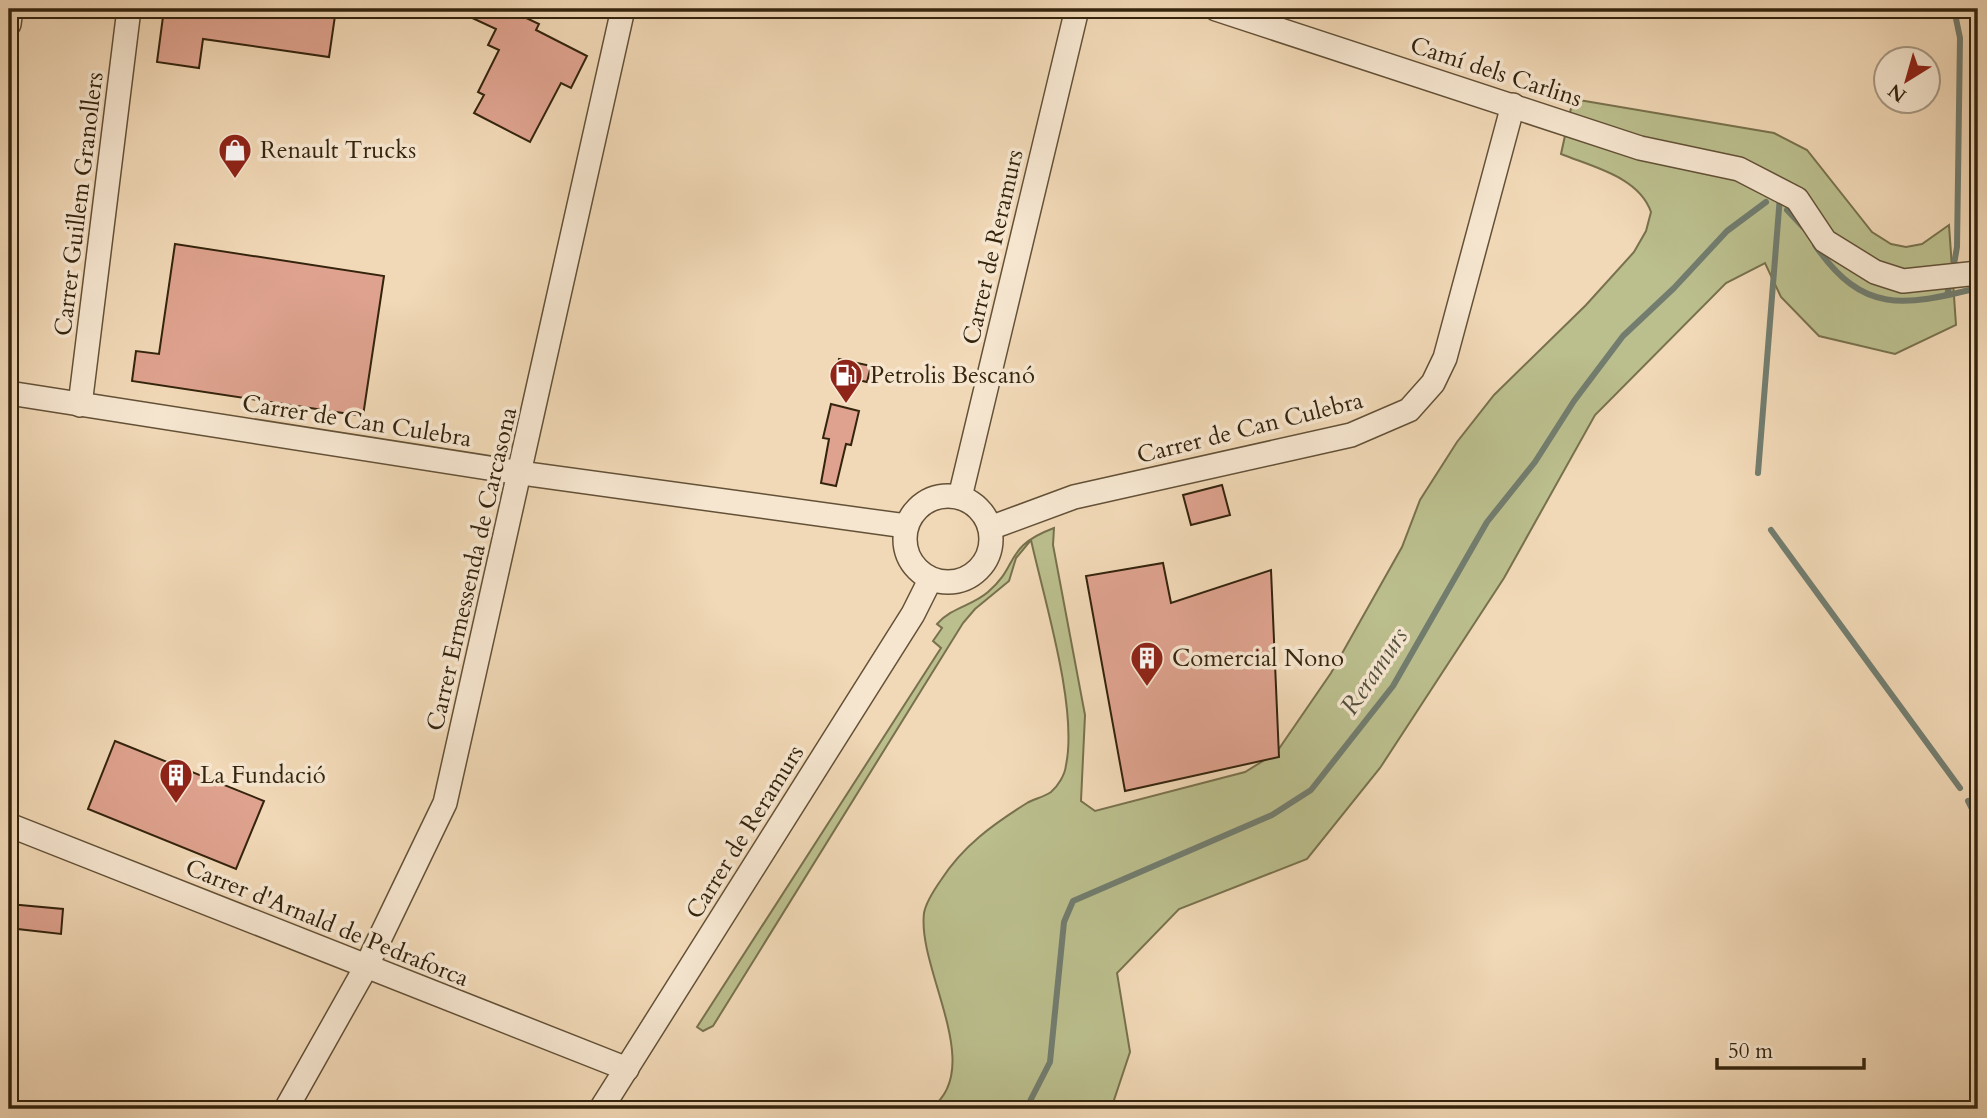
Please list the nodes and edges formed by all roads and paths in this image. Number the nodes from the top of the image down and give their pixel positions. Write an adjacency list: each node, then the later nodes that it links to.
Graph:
1 (10, 9): 6 (street)
2 (129, 9): 10 (street, Carrer Guillem Granollers)
3 (623, 9): 11 (street, Carrer Ermessenda de Carcasona)
4 (1077, 9): 12 (street, Carrer de Reramurs)
5 (1216, 9): 7 (street, Camí dels Carlins)
6 (9, 24)
7 (1513, 105): 8 (street, Camí dels Carlins); 14 (street, Carrer de Can Culebra)
8 (1977, 273)
9 (9, 393): 10 (street, Carrer de Can Culebra)
10 (80, 405): 11 (street, Carrer de Can Culebra)
11 (521, 473): 13 (street, Carrer de Can Culebra); 17 (street, Carrer Ermessenda de Carcasona)
12 (960, 497): 13 (street); 14 (street)
13 (906, 526): 15 (street)
14 (990, 528): 15 (street)
15 (930, 580): 18 (street, Carrer de Reramurs)
16 (9, 825): 17 (street, Carrer d'Arnald de Pedraforca)
17 (366, 967): 18 (street, Carrer d'Arnald de Pedraforca); 19 (street, Carrer Ermessenda de Carcasona)
18 (627, 1069): 20 (street, Carrer de Reramurs)
19 (286, 1109)
20 (601, 1109)

